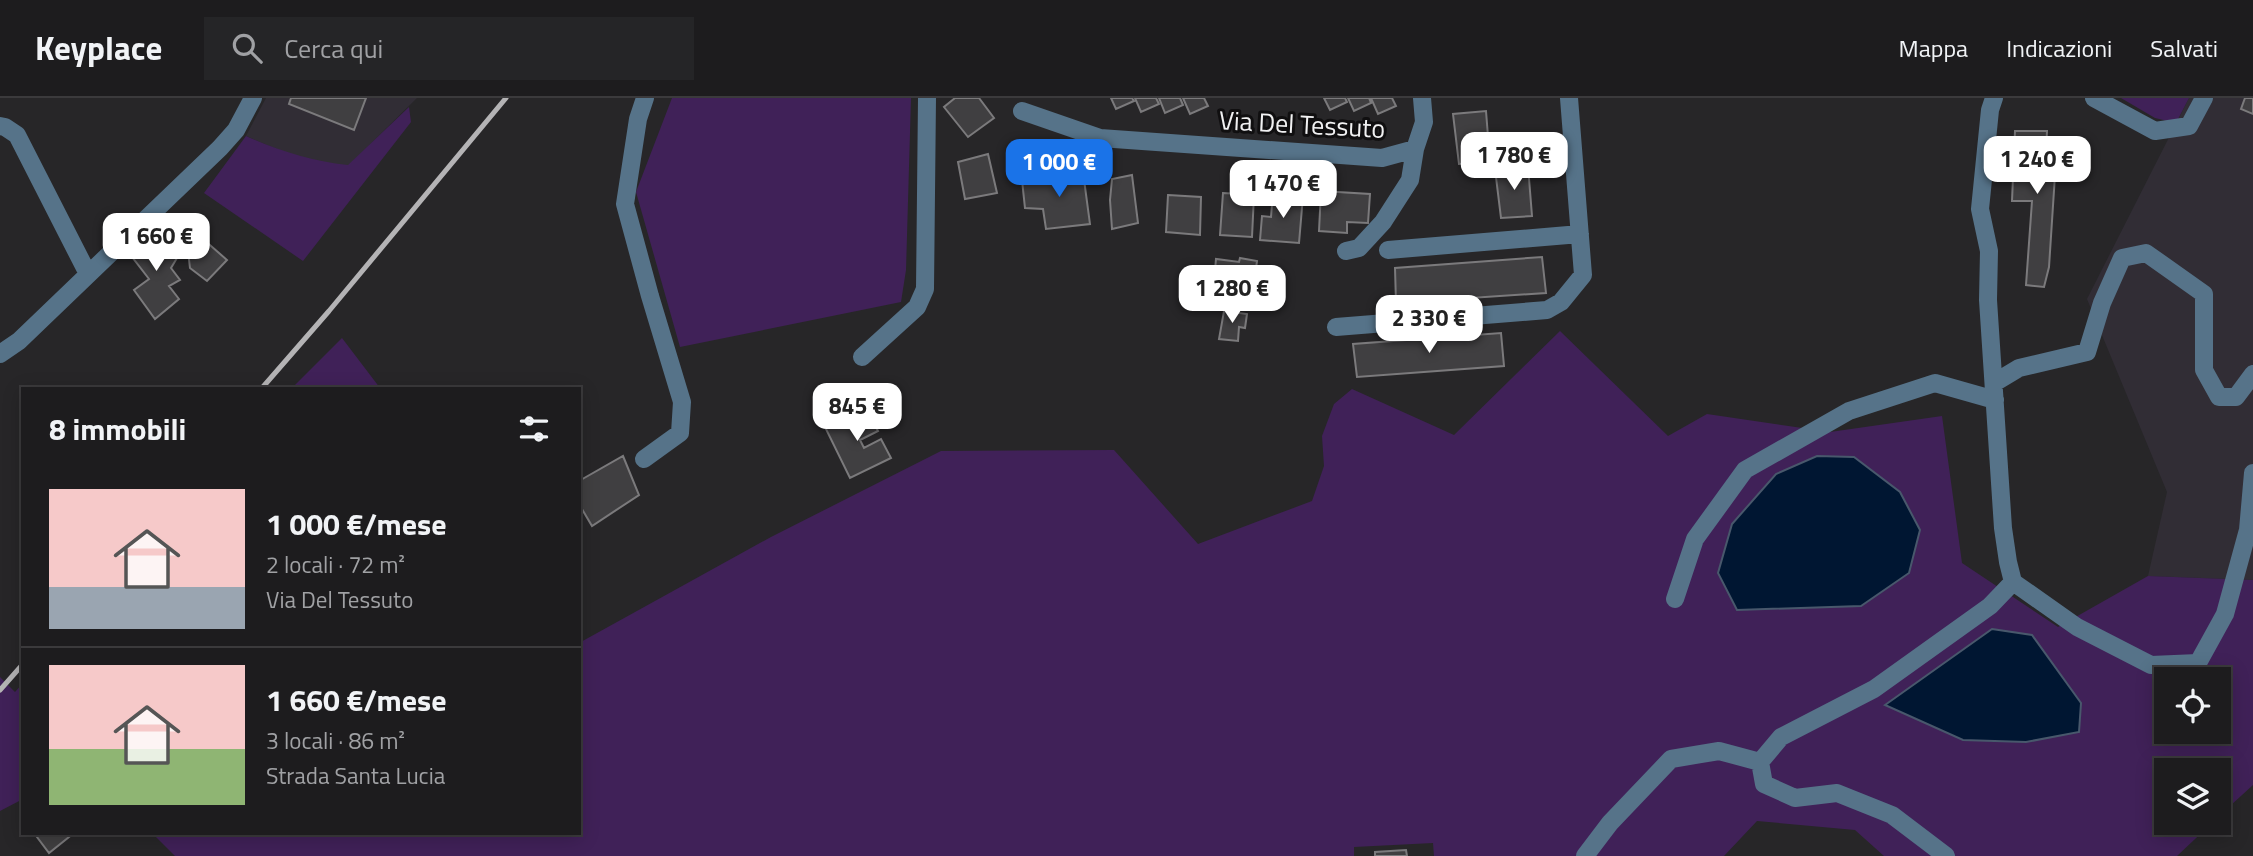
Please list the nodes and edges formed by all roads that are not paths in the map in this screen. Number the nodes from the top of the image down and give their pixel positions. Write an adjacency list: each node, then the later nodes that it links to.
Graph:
1 (253, 98): 15 (street)
2 (645, 98): 21 (street)
3 (927, 98): 18 (street)
4 (1422, 98): 11 (street)
5 (1569, 98): 12 (street)
6 (1994, 98): 20 (street)
7 (2094, 98): 8 (street)
8 (2204, 98)
9 (1021, 111): 11 (street, Via Del Tessuto)
10 (0, 127): 15 (street)
11 (1415, 149): 14 (street)
12 (1580, 234): 13 (street); 16 (street)
13 (1388, 250)
14 (1346, 251)
15 (88, 274): 17 (street)
16 (1336, 327)
17 (0, 354)
18 (862, 357)
19 (2253, 374): 20 (street)
20 (1995, 392): 23 (street); 24 (street)
21 (644, 458)
22 (2253, 473): 23 (street)
23 (2013, 582): 25 (street)
24 (1675, 599)
25 (1760, 762): 26 (street); 27 (street)
26 (1584, 856)
27 (1946, 856)

